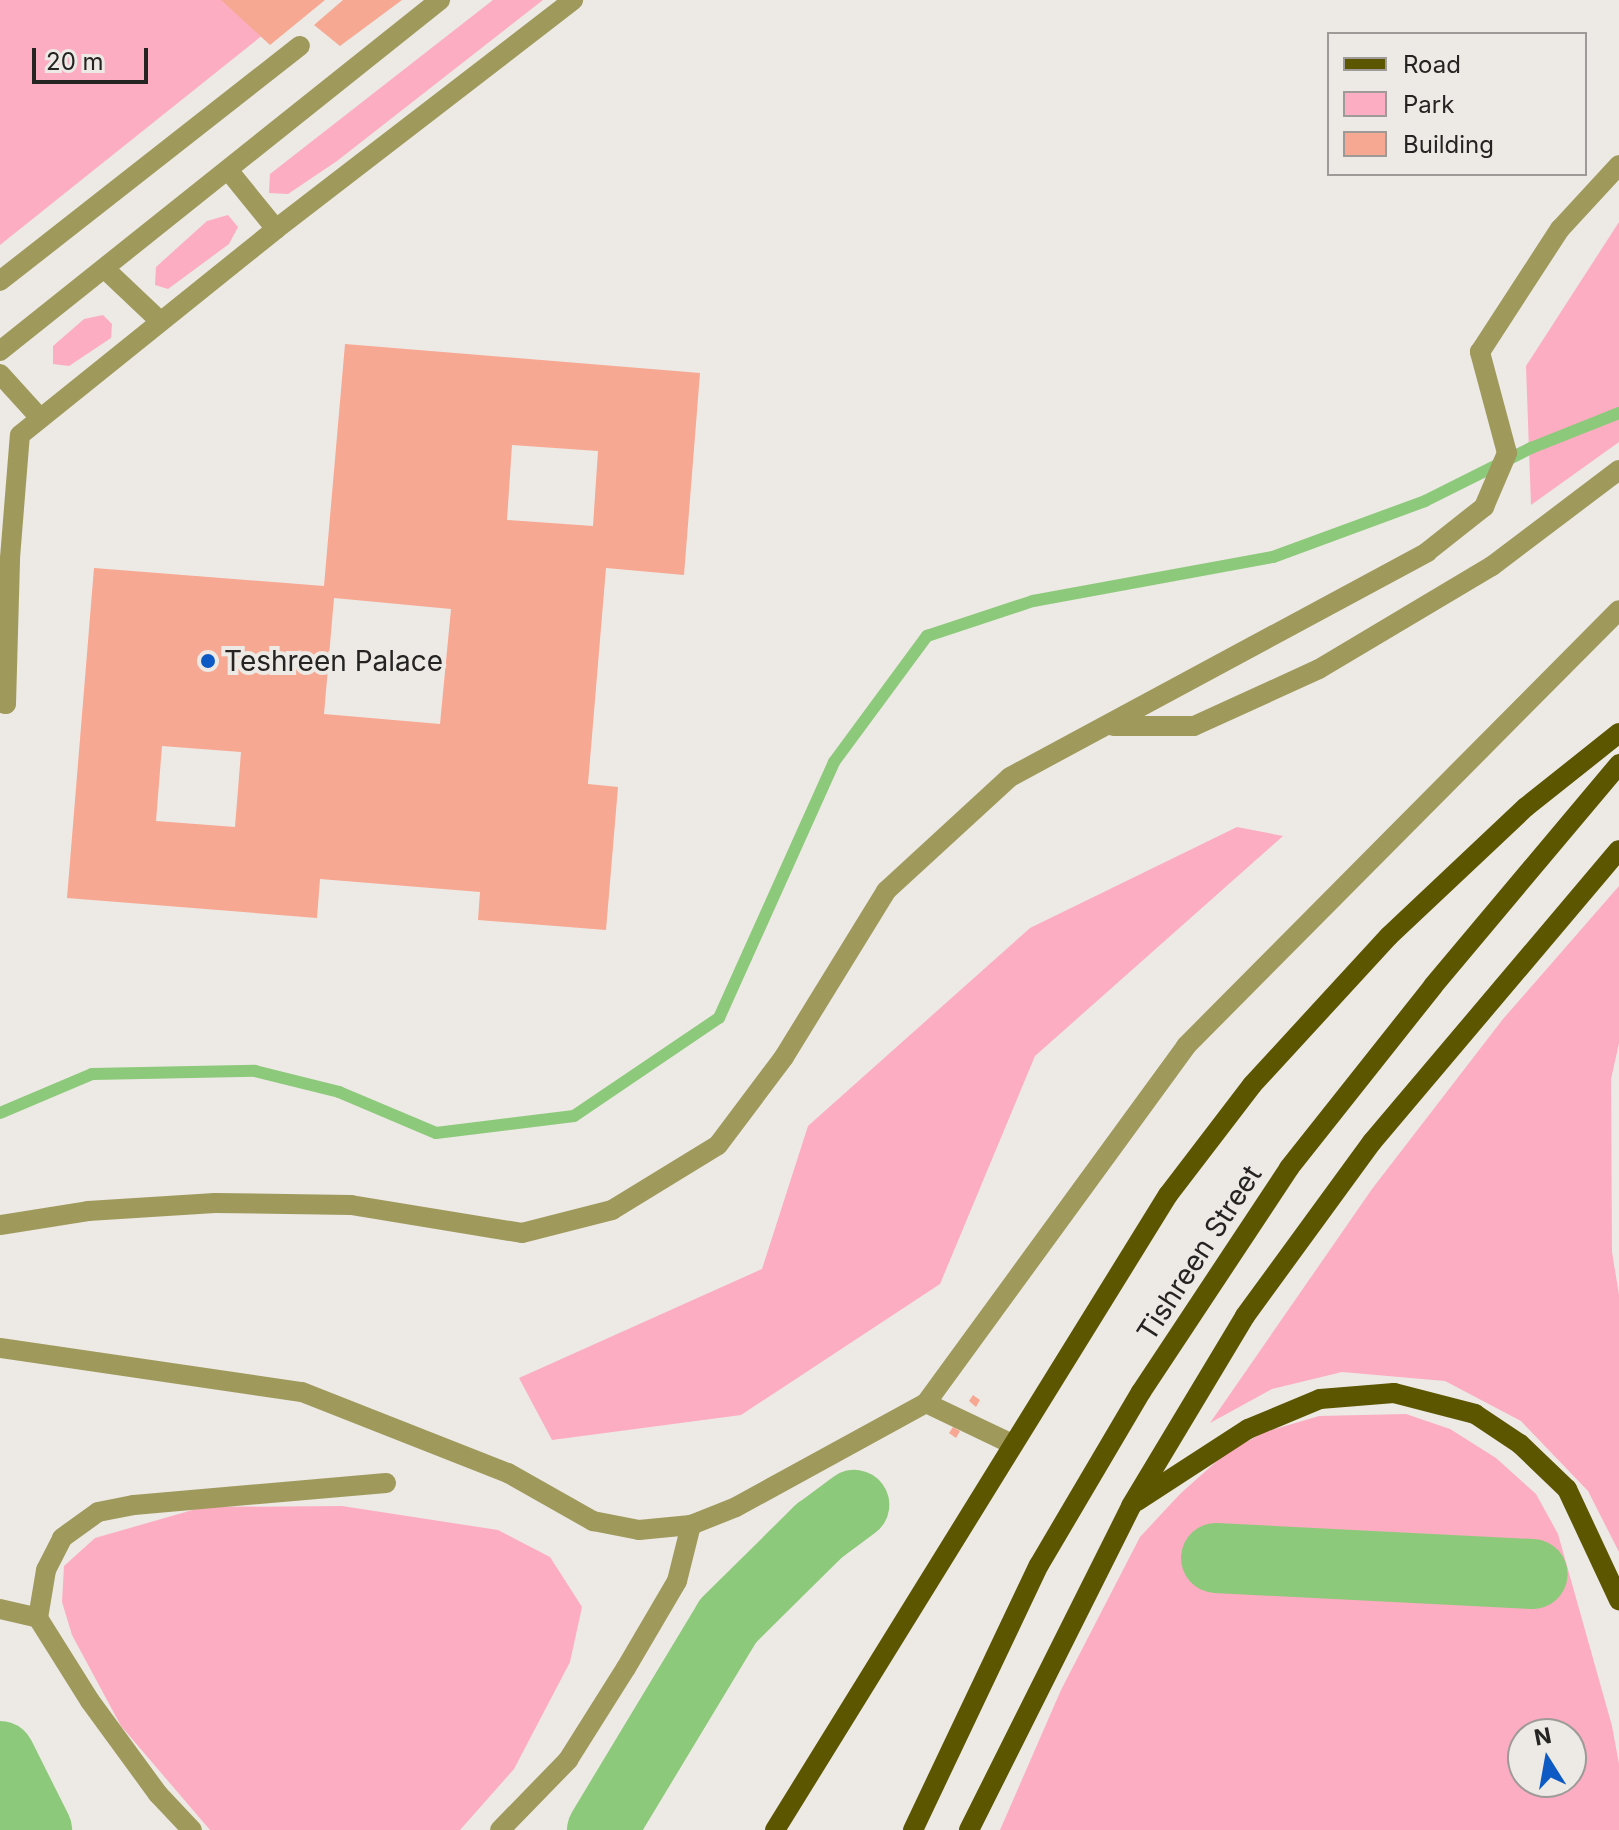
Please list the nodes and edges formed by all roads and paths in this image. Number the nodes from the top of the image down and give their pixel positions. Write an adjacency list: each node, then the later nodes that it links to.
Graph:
1 (440, 0): 5 (lane)
2 (573, 0): 6 (lane)
3 (300, 46): 8 (lane)
4 (1619, 165): 17 (lane)
5 (228, 170): 6 (lane); 7 (lane)
6 (276, 229): 9 (lane)
7 (105, 269): 9 (lane); 10 (lane)
8 (0, 281)
9 (160, 321): 12 (lane)
10 (0, 351)
11 (0, 374): 12 (lane)
12 (40, 418): 14 (lane)
13 (1619, 470): 17 (lane)
14 (5, 558): 16 (lane)
15 (1619, 610): 23 (lane)
16 (0, 703)
17 (1109, 726): 21 (lane)
18 (1619, 733): 24 (main road)
19 (1619, 764): 34 (main road, Tishreen Street)
20 (1619, 850): 26 (main road)
21 (0, 1225)
22 (0, 1348): 27 (lane)
23 (926, 1403): 24 (lane); 27 (lane)
24 (1012, 1444): 33 (main road)
25 (386, 1483): 30 (lane)
26 (1131, 1506): 28 (main road); 35 (main road)
27 (691, 1525): 32 (lane)
28 (1619, 1600)
29 (0, 1609): 30 (lane)
30 (38, 1618): 31 (lane)
31 (192, 1830)
32 (500, 1830)
33 (775, 1830)
34 (913, 1830)
35 (969, 1830)

